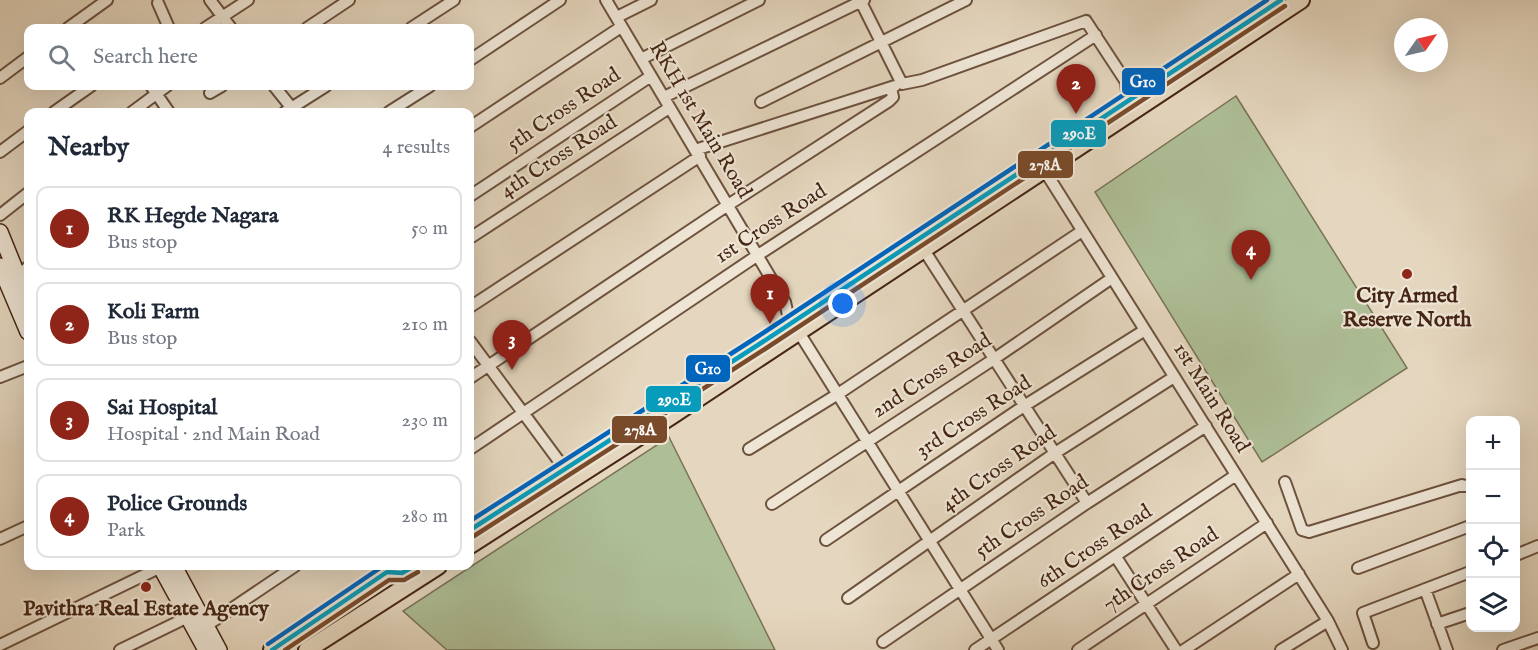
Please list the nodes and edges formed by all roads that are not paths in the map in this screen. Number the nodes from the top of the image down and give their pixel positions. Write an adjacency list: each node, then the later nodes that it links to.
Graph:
1 (107, 0): 17 (street)
2 (210, 0): 15 (street)
3 (248, 0): 15 (street)
4 (349, 0): 21 (street)
5 (454, 0): 22 (street)
6 (560, 0): 25 (street)
7 (606, 0): 16 (street, RKH 1st Main Road)
8 (651, 0): 16 (street)
9 (759, 0): 26 (street)
10 (862, 0): 24 (street); 38 (street)
11 (966, 0): 24 (street)
12 (1281, 0): 39 (main road)
13 (1301, 0): 52 (main road)
14 (158, 3): 18 (street)
15 (222, 17): 19 (street); 20 (street)
16 (619, 22): 26 (street, RKH 1st Main Road); 48 (street)
17 (74, 24)
18 (167, 24)
19 (211, 24)
20 (228, 24)
21 (313, 24)
22 (417, 24)
23 (1096, 35): 30 (street); 39 (street); 61 (street, 1st Cross Road)
24 (880, 42): 30 (street); 40 (street)
25 (474, 57)
26 (641, 59): 28 (street, RKH 1st Main Road)
27 (24, 60): 29 (street)
28 (651, 76): 38 (street, RKH 1st Main Road); 53 (street, 5th Cross Road)
29 (0, 78)
30 (897, 86): 51 (street); 55 (street)
31 (85, 90): 41 (street)
32 (154, 90): 42 (street); 43 (street)
33 (215, 90): 37 (street)
34 (277, 90): 44 (street)
35 (320, 90): 45 (street)
36 (424, 90): 46 (street)
37 (210, 93)
38 (663, 97): 47 (street, RKH 1st Main Road)
39 (1128, 101): 52 (main road)
40 (761, 102)
41 (60, 108)
42 (136, 108)
43 (166, 108)
44 (289, 108)
45 (295, 108)
46 (395, 108)
47 (669, 108): 51 (street, RKH 1st Main Road); 59 (street, 4th Cross Road)
48 (474, 123)
49 (24, 134): 50 (street)
50 (0, 152)
51 (698, 153): 55 (street, RKH 1st Main Road); 65 (street)
52 (1041, 165): 57 (street, 1st Main Road); 60 (main road); 68 (main road)
53 (474, 193)
54 (24, 196): 56 (street)
55 (728, 205): 61 (street, RKH 1st Main Road); 72 (street)
56 (0, 215)
57 (1082, 231): 63 (street, 1st Main Road); 66 (street)
58 (0, 232): 62 (main road)
59 (474, 235)
60 (924, 250): 66 (street); 68 (main road)
61 (758, 255): 68 (street, RKH 1st Main Road); 79 (street, 1st Cross Road)
62 (10, 274): 64 (main road); 67 (main road)
63 (1112, 278): 69 (street, 1st Main Road); 71 (street, 2nd Cross Road)
64 (24, 295)
65 (474, 304)
66 (962, 310): 71 (street); 77 (street)
67 (24, 319)
68 (793, 328): 77 (street, RKH 1st Main Road); 85 (main road)
69 (1145, 330): 76 (street, 1st Main Road); 78 (street, 3rd Cross Road)
70 (474, 346): 72 (street)
71 (994, 359): 78 (street); 81 (street, 2nd Cross Road)
72 (489, 365): 74 (street); 79 (street)
73 (24, 368): 75 (street)
74 (474, 375)
75 (0, 377)
76 (1174, 377): 80 (street, 1st Main Road); 84 (street, 4th Cross Road)
77 (838, 394): 81 (street, RKH 1st Main Road); 83 (street)
78 (1024, 406): 84 (street); 89 (street, 3rd Cross Road)
79 (524, 412): 82 (street, 1st Cross Road); 85 (street)
80 (1206, 426): 86 (street, 1st Main Road); 90 (street, 5th Cross Road)
81 (868, 442): 89 (street, RKH 1st Main Road); 91 (street, 2nd Cross Road)
82 (474, 446)
83 (749, 449)
84 (1055, 453): 90 (street); 98 (street, 4th Cross Road)
85 (569, 475): 94 (main road); 99 (main road)
86 (1236, 475): 92 (street, 1st Main Road); 102 (street, 6th Cross Road)
87 (1285, 482): 88 (street)
88 (1466, 486)
89 (898, 490): 97 (street, 3rd Cross Road); 98 (street, RKH 1st Main Road)
90 (1087, 503): 112 (street, 5th Cross Road)
91 (772, 504)
92 (1267, 523): 109 (street, 1st Main Road); 115 (street, 7th Cross Road)
93 (24, 528): 96 (street)
94 (474, 528)
95 (1466, 528): 103 (street)
96 (0, 539)
97 (826, 540)
98 (930, 541): 112 (street, RKH 1st Main Road); 114 (street, 4th Cross Road)
99 (474, 542)
100 (1538, 546): 101 (street)
101 (1520, 553)
102 (1116, 557): 115 (street); 122 (street, 6th Cross Road)
103 (1358, 568)
104 (165, 570): 125 (street)
105 (173, 570): 117 (main road)
106 (174, 570): 120 (main road)
107 (290, 570): 120 (street)
108 (427, 570): 111 (main road)
109 (1299, 574): 118 (street, 1st Main Road); 137 (street)
110 (1466, 574): 113 (street)
111 (404, 578): 129 (main road); 130 (main road); 131 (main road); 132 (main road)
112 (960, 590): 122 (street, RKH 1st Main Road); 123 (street, 5th Cross Road)
113 (1425, 590): 119 (street); 124 (street)
114 (848, 598)
115 (1147, 603): 135 (street, 7th Cross Road); 136 (street)
116 (1466, 614): 119 (street)
117 (188, 617): 126 (street); 127 (main road)
118 (1328, 621): 138 (street); 139 (street, 1st Main Road)
119 (1437, 624): 140 (street)
120 (206, 626): 128 (main road)
121 (1538, 638): 141 (street)
122 (991, 639): 133 (street, 6th Cross Road); 134 (street, RKH 1st Main Road)
123 (883, 642)
124 (1373, 643)
125 (0, 645)
126 (120, 650)
127 (206, 650)
128 (219, 650)
129 (272, 650)
130 (286, 650)
131 (307, 650)
132 (323, 650)
133 (975, 650)
134 (998, 650)
135 (1078, 650)
136 (1176, 650)
137 (1184, 650)
138 (1281, 650)
139 (1342, 650)
140 (1447, 650)
141 (1503, 650)

